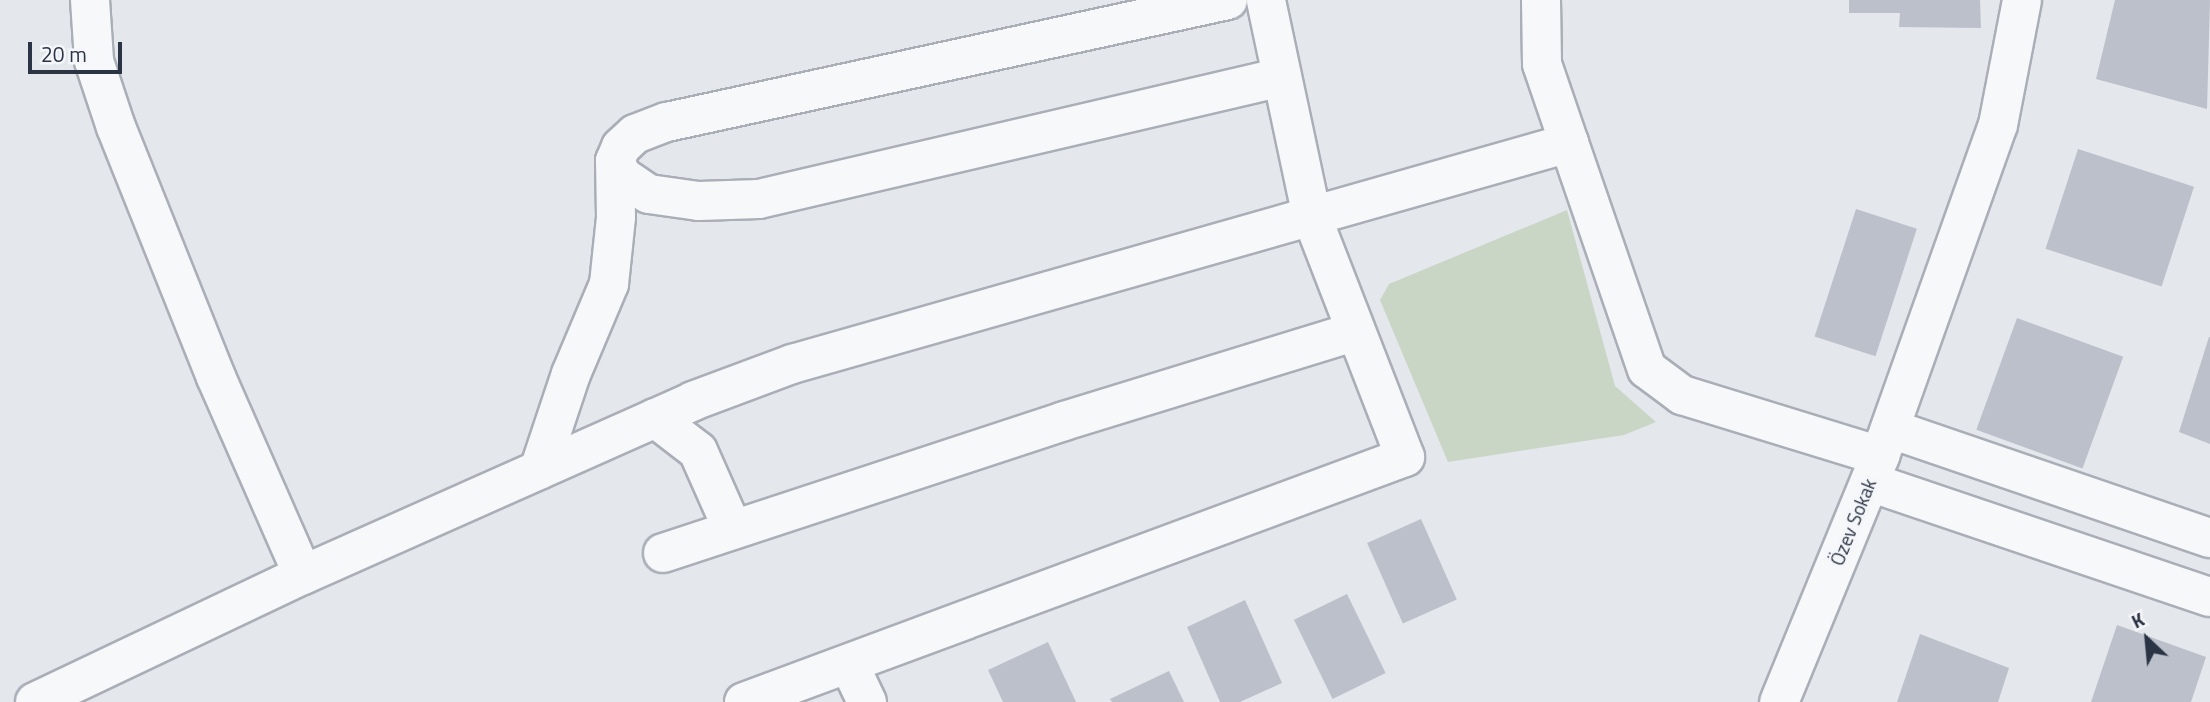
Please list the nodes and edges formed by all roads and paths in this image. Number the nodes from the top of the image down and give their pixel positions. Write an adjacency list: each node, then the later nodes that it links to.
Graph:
1 (90, 0): 17 (street)
2 (1228, 0): 8 (street)
3 (1266, 0): 6 (street)
4 (1541, 0): 7 (street, Özev Sokak)
5 (2021, 0): 12 (street)
6 (1282, 77): 8 (street); 9 (street)
7 (1569, 143): 9 (street); 12 (street, Özev Sokak)
8 (615, 161): 13 (street)
9 (1312, 217): 10 (street); 11 (street)
10 (1354, 332): 14 (street); 19 (street)
11 (654, 418): 13 (street); 14 (street)
12 (1880, 456): 15 (street); 18 (street); 23 (street, Özev Sokak)
13 (539, 470): 17 (street)
14 (733, 530): 16 (street)
15 (2210, 538)
16 (663, 553)
17 (303, 575): 20 (street)
18 (2210, 597)
19 (849, 664): 21 (street); 22 (street)
20 (35, 702)
21 (744, 702)
22 (867, 702)
23 (1779, 702)

